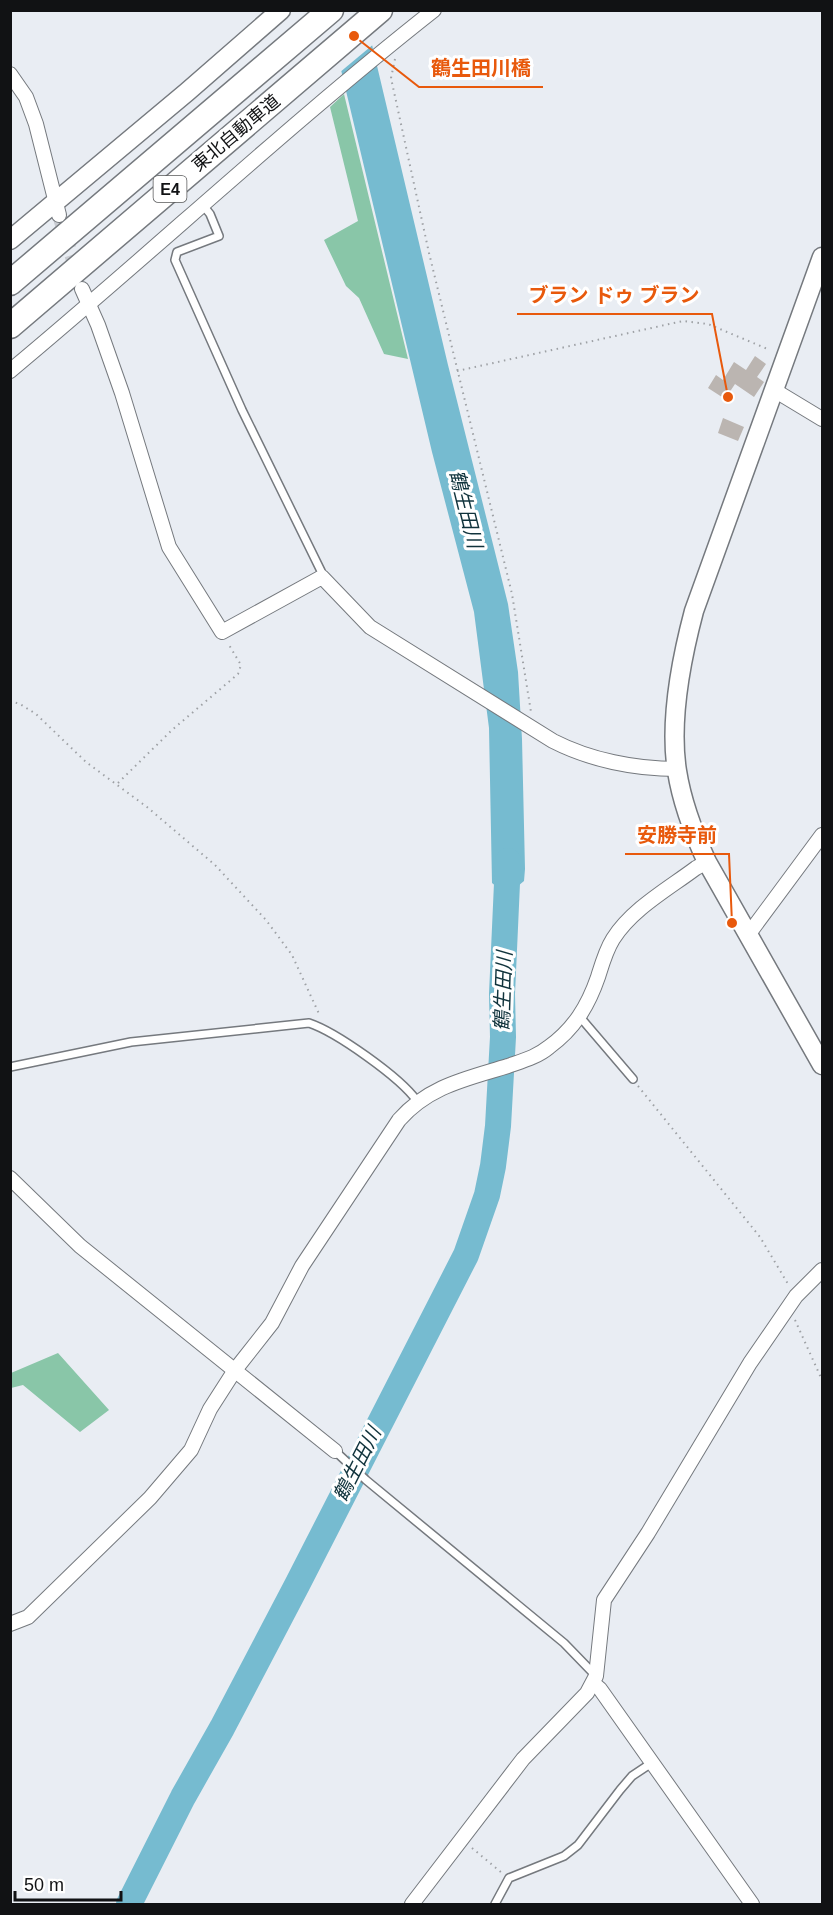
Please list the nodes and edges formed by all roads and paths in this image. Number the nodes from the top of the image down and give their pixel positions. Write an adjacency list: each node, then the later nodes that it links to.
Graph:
1 (281, 10): 8 (street)
2 (380, 10): 14 (highway, 東北自動車道 / E4)
3 (434, 10): 5 (street)
4 (327, 14): 11 (highway, 東北自動車道 / E4)
5 (389, 46): 7 (street); 17 (path)
6 (10, 74): 8 (street)
7 (202, 204): 13 (street); 20 (lane)
8 (57, 207): 9 (street)
9 (10, 240)
10 (822, 257): 15 (street)
11 (10, 283)
12 (82, 289): 13 (street)
13 (90, 305): 16 (street); 21 (street)
14 (10, 326)
15 (786, 357): 17 (path); 18 (street)
16 (10, 371)
17 (458, 371): 23 (path)
18 (774, 390): 19 (street); 24 (street)
19 (822, 419)
20 (322, 577): 21 (street); 23 (street)
21 (222, 632): 25 (path)
22 (10, 701): 25 (path)
23 (529, 726): 24 (street)
24 (676, 768): 27 (street)
25 (117, 784): 30 (path)
26 (822, 835): 28 (street)
27 (707, 862): 28 (street); 29 (street)
28 (748, 935): 31 (street)
29 (580, 1017): 33 (lane); 34 (street)
30 (322, 1028): 32 (lane); 34 (lane)
31 (822, 1065)
32 (10, 1067)
33 (633, 1079): 37 (path)
34 (417, 1101): 38 (street)
35 (10, 1178): 38 (street)
36 (822, 1270): 37 (street)
37 (793, 1301): 39 (path); 42 (street)
38 (235, 1370): 40 (street); 41 (street)
39 (822, 1380)
40 (340, 1456): 42 (lane)
41 (10, 1624)
42 (594, 1679): 43 (street); 44 (street)
43 (653, 1762): 45 (lane); 48 (street)
44 (461, 1839): 45 (path); 46 (street)
45 (509, 1878): 47 (lane)
46 (412, 1905)
47 (495, 1905)
48 (752, 1905)

